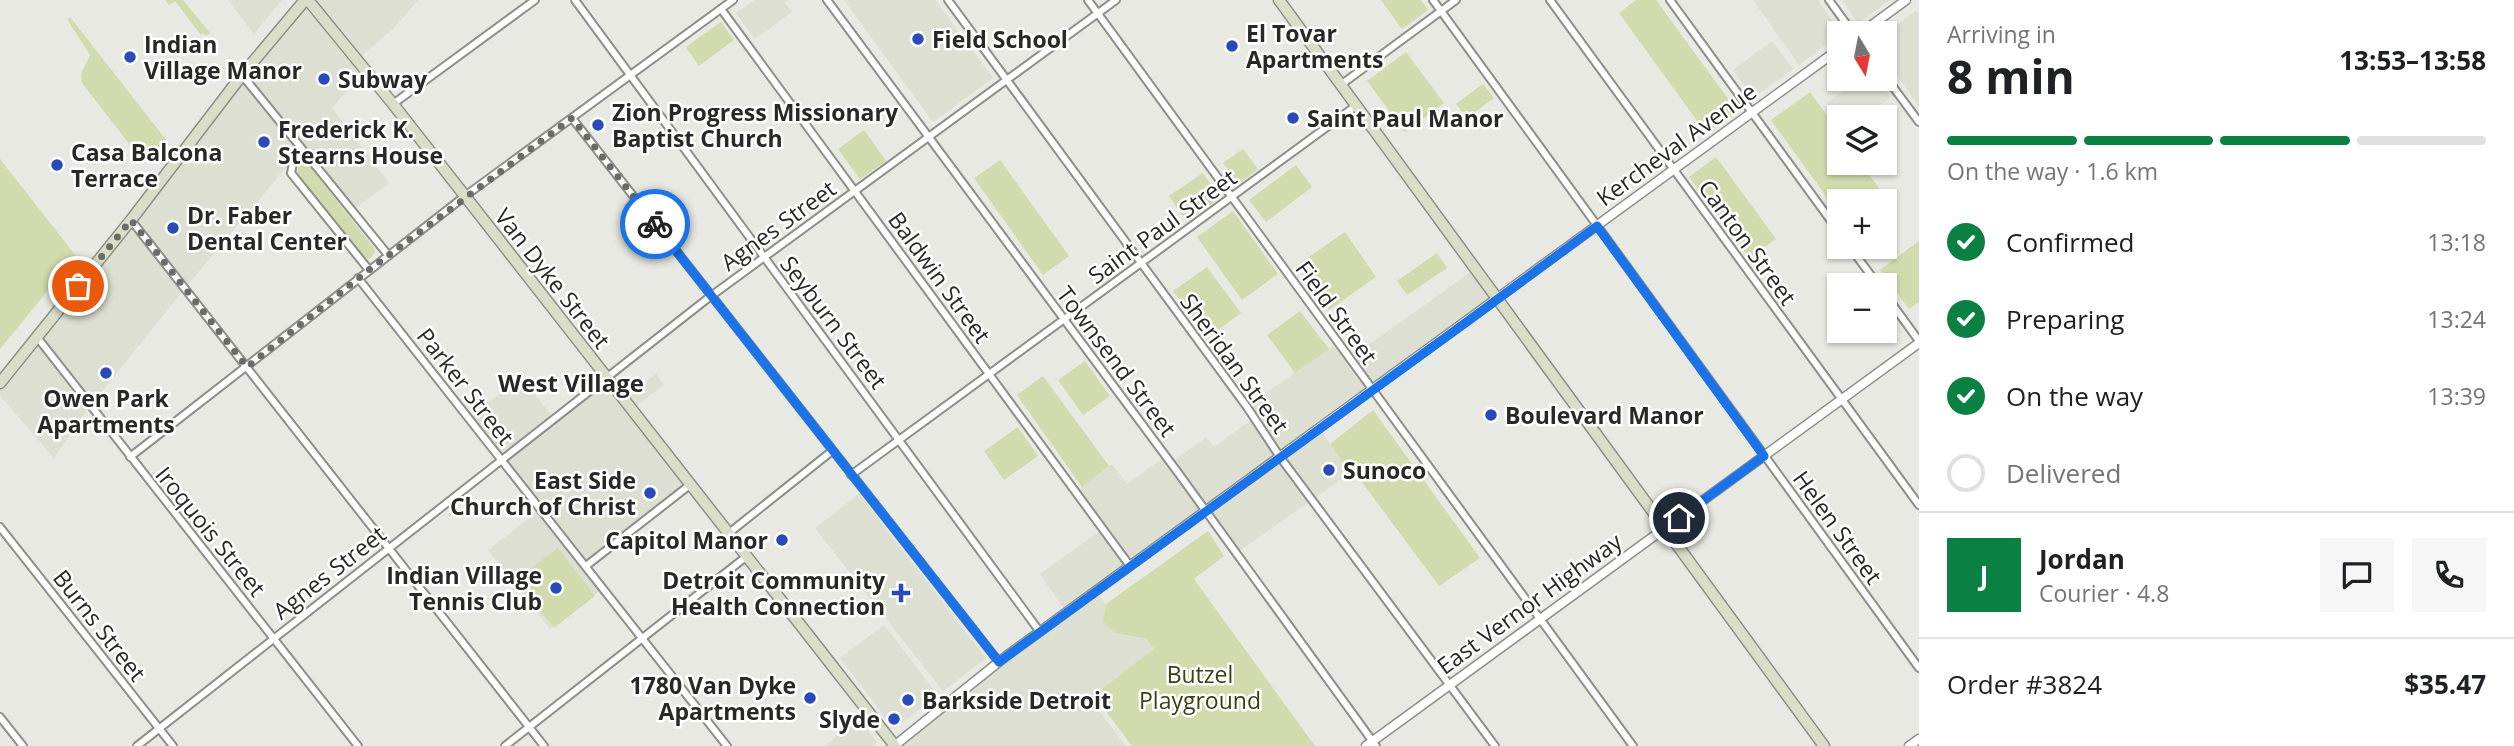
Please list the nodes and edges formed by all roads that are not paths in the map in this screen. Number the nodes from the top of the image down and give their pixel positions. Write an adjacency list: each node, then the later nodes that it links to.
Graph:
1 (307, 0): 22 (main road); 27 (main road, Van Dyke Street)
2 (535, 0): 27 (street)
3 (575, 0): 23 (street, Seyburn Street)
4 (733, 0): 16 (street)
5 (827, 0): 32 (street, Townsend Street)
6 (948, 0): 24 (street, Sheridan Street)
7 (1088, 0): 18 (street, Field Street)
8 (1116, 0): 18 (street, Agnes Street)
9 (1279, 0): 25 (main road)
10 (1433, 0): 17 (street, Helen Street)
11 (1456, 0): 17 (street)
12 (1550, 0): 34 (street, Canton Street)
13 (1670, 0): 29 (street)
14 (1829, 0): 19 (street)
15 (1906, 0): 20 (street)
16 (721, 9): 23 (street); 35 (street, Baldwin Street)
17 (1441, 11): 25 (street); 40 (street, Helen Street)
18 (1098, 13): 24 (street, Agnes Street); 37 (street, Field Street)
19 (1844, 21)
20 (1877, 21)
21 (1827, 58): 29 (street, Kercheval Avenue)
22 (242, 75): 33 (street); 39 (main road)
23 (630, 75): 30 (street); 42 (street, Seyburn Street)
24 (1007, 80): 32 (street, Agnes Street); 43 (street, Sheridan Street)
25 (1342, 84): 28 (main road)
26 (1896, 91): 31 (street)
27 (393, 104): 36 (main road, Van Dyke Street)
28 (1357, 105): 37 (street, Saint Paul Street); 47 (main road)
29 (1752, 113): 34 (street, Kercheval Avenue); 38 (street)
30 (572, 118): 36 (street); 46 (street)
31 (1919, 122)
32 (928, 137): 35 (street, Agnes Street); 49 (street, Townsend Street)
33 (303, 151): 41 (street); 44 (street)
34 (1673, 170): 40 (street, Kercheval Avenue); 57 (street, Canton Street)
35 (855, 190): 42 (street, Agnes Street); 53 (street, Baldwin Street)
36 (465, 196): 41 (street); 54 (main road, Van Dyke Street)
37 (1232, 197): 43 (street, Saint Paul Street); 56 (street, Field Street)
38 (1827, 216)
39 (131, 220): 50 (main road); 52 (street)
40 (1597, 226): 47 (street, Kercheval Avenue); 60 (street, Helen Street)
41 (388, 256): 44 (street)
42 (764, 257): 46 (street, Agnes Street); 58 (street, Seyburn Street)
43 (1141, 263): 49 (street, Saint Paul Street); 62 (street, Sheridan Street)
44 (369, 270): 45 (street)
45 (358, 278): 52 (street); 63 (street, Parker Street)
46 (711, 296): 54 (street, Agnes Street); 59 (street)
47 (1497, 300): 56 (street, Kercheval Avenue); 69 (main road)
48 (1897, 311): 51 (street)
49 (1064, 319): 53 (street, Saint Paul Street); 67 (street, Townsend Street)
50 (37, 337): 55 (main road); 61 (street, Iroquois Street)
51 (1919, 342): 57 (street, East Vernor Highway)
52 (247, 367): 61 (street); 71 (street)
53 (990, 373): 58 (street, Saint Paul Street); 74 (street, Baldwin Street)
54 (607, 377): 63 (street, Agnes Street); 65 (main road, Van Dyke Street)
55 (0, 383)
56 (1373, 389): 62 (street, Kercheval Avenue); 75 (street, Field Street)
57 (1842, 399): 60 (street, East Vernor Highway); 66 (street, Canton Street)
58 (900, 439): 64 (street, Saint Paul Street); 76 (street, Seyburn Street)
59 (832, 451): 64 (street); 70 (street)
60 (1764, 456): 69 (street, East Vernor Highway); 80 (street, Helen Street)
61 (131, 457): 77 (street, Iroquois Street)
62 (1280, 457): 67 (street, Kercheval Avenue); 81 (street, Sheridan Street)
63 (501, 459): 71 (street, Agnes Street); 73 (street, Parker Street)
64 (852, 475): 79 (street)
65 (691, 484): 70 (main road, Van Dyke Street); 73 (street)
66 (1919, 505)
67 (1205, 511): 74 (street, Kercheval Avenue); 86 (street, Townsend Street)
68 (0, 527): 84 (street, Burns Street)
69 (1665, 528): 75 (street, East Vernor Highway); 97 (main road)
70 (729, 533): 72 (main road, Van Dyke Street)
71 (389, 548): 77 (street, Agnes Street); 83 (street)
72 (747, 556): 78 (street); 94 (main road, Van Dyke Street)
73 (586, 566): 78 (street, Parker Street)
74 (1130, 566): 76 (street, Kercheval Avenue)
75 (1541, 619): 81 (street, East Vernor Highway); 96 (street, Field Street)
76 (1040, 632): 79 (street, Kercheval Avenue)
77 (274, 638): 84 (street, Agnes Street); 90 (street, Iroquois Street)
78 (643, 638): 83 (street); 93 (street, Parker Street)
79 (999, 662): 94 (street, Kercheval Avenue)
80 (1919, 668)
81 (1450, 685): 86 (street, East Vernor Highway); 95 (street, Sheridan Street)
82 (0, 717): 87 (street)
83 (529, 727): 91 (street); 92 (street)
84 (159, 728): 88 (street, Agnes Street); 89 (street, Burns Street)
85 (1919, 739): 98 (street)
86 (1371, 745)
87 (23, 746)
88 (137, 746)
89 (173, 746)
90 (358, 746)
91 (505, 746)
92 (544, 746)
93 (727, 746)
94 (895, 746)
95 (1495, 746)
96 (1633, 746)
97 (1824, 746)
98 (1909, 746)

